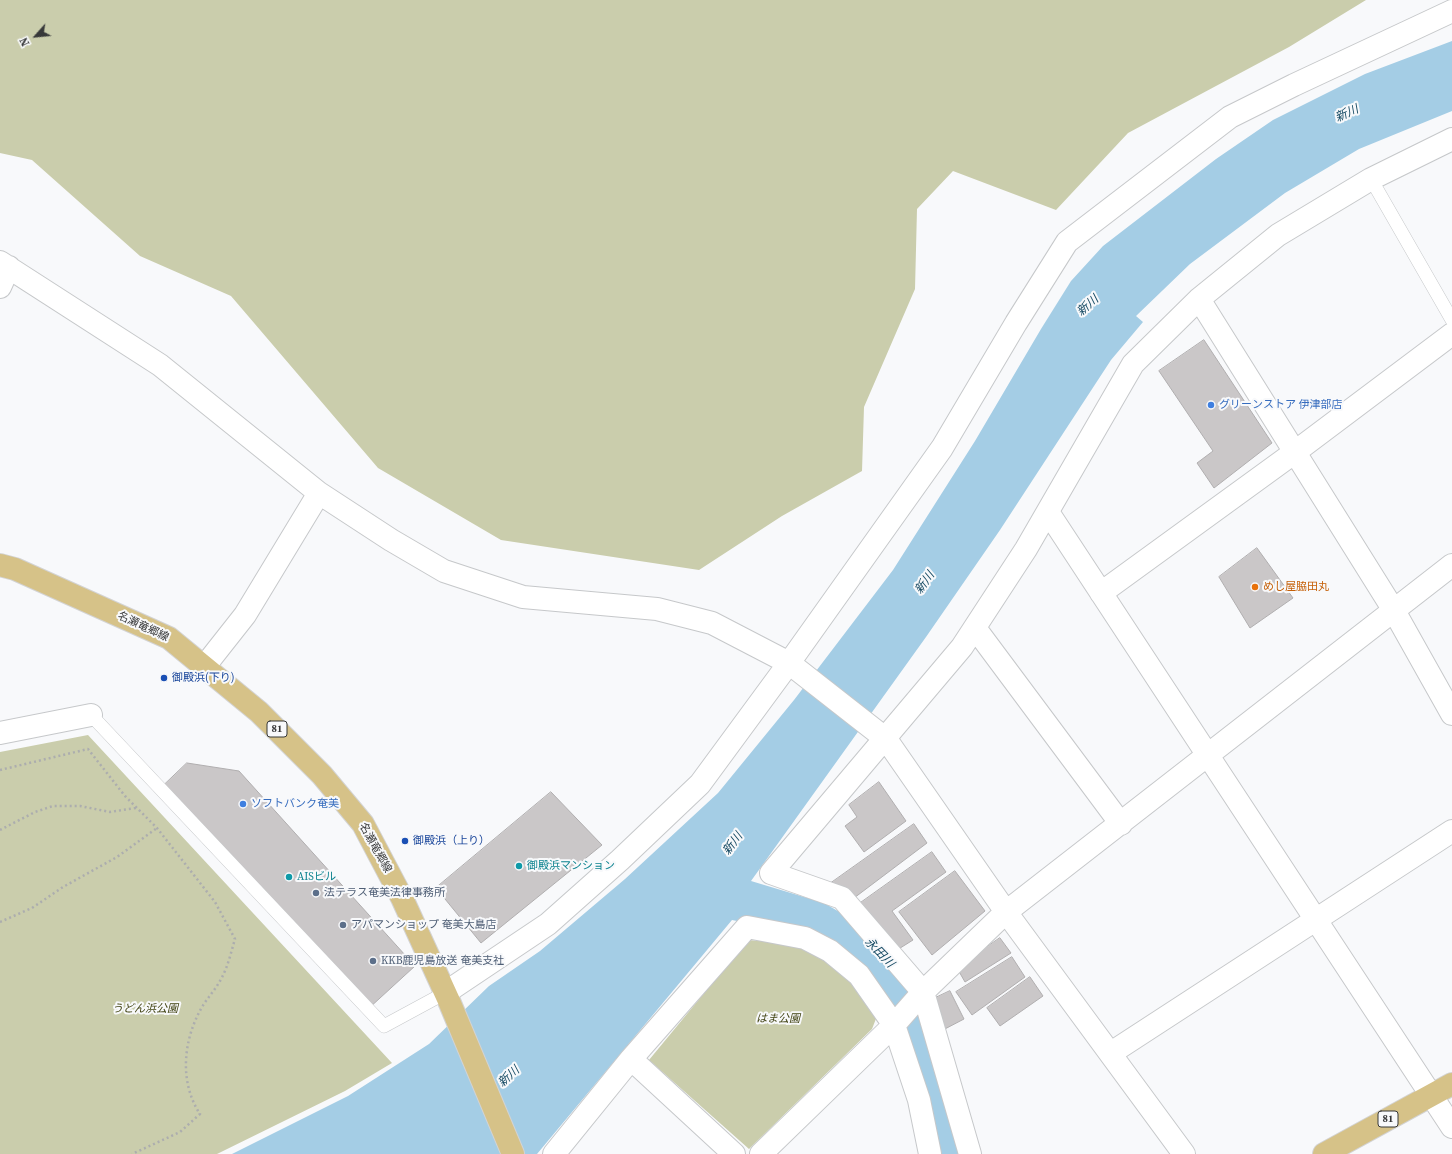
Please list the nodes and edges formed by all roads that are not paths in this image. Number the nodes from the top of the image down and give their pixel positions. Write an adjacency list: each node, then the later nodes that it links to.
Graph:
1 (1452, 11): 17 (street)
2 (1452, 139): 3 (street)
3 (1371, 179): 6 (street); 7 (lane)
4 (5, 265): 5 (street); 10 (street)
5 (0, 287)
6 (1199, 299): 9 (street); 11 (street)
7 (1452, 320)
8 (1452, 334): 9 (street)
9 (1295, 452): 14 (street); 15 (street)
10 (319, 493): 17 (street); 18 (street)
11 (1048, 512): 14 (street); 16 (street)
12 (0, 565): 18 (main road, 名瀬竜郷線 / 81)
13 (1452, 565): 15 (street)
14 (1102, 593): 23 (street)
15 (1394, 609): 19 (street); 23 (street)
16 (975, 628): 22 (street); 24 (street)
17 (789, 663): 22 (street); 29 (street)
18 (204, 667): 29 (main road, 名瀬竜郷線 / 81)
19 (1452, 714)
20 (91, 715): 21 (street); 29 (lane)
21 (0, 733)
22 (886, 739): 26 (street); 28 (street)
23 (1208, 755): 24 (street); 27 (street)
24 (1121, 824): 26 (street)
25 (1452, 831): 27 (street)
26 (1006, 912): 28 (street); 31 (street)
27 (1316, 920): 31 (street); 34 (street)
28 (923, 992): 30 (street); 41 (street)
29 (447, 997): 36 (main road, 名瀬竜郷線 / 81)
30 (894, 1025): 32 (street); 39 (street); 40 (street)
31 (1111, 1053): 42 (street)
32 (631, 1059): 37 (street); 38 (street)
33 (1452, 1084): 34 (main road, 81)
34 (1432, 1095): 35 (street); 43 (main road, 81)
35 (1452, 1127)
36 (512, 1154)
37 (554, 1154)
38 (734, 1154)
39 (761, 1154)
40 (930, 1154)
41 (970, 1154)
42 (1184, 1154)
43 (1324, 1154)

